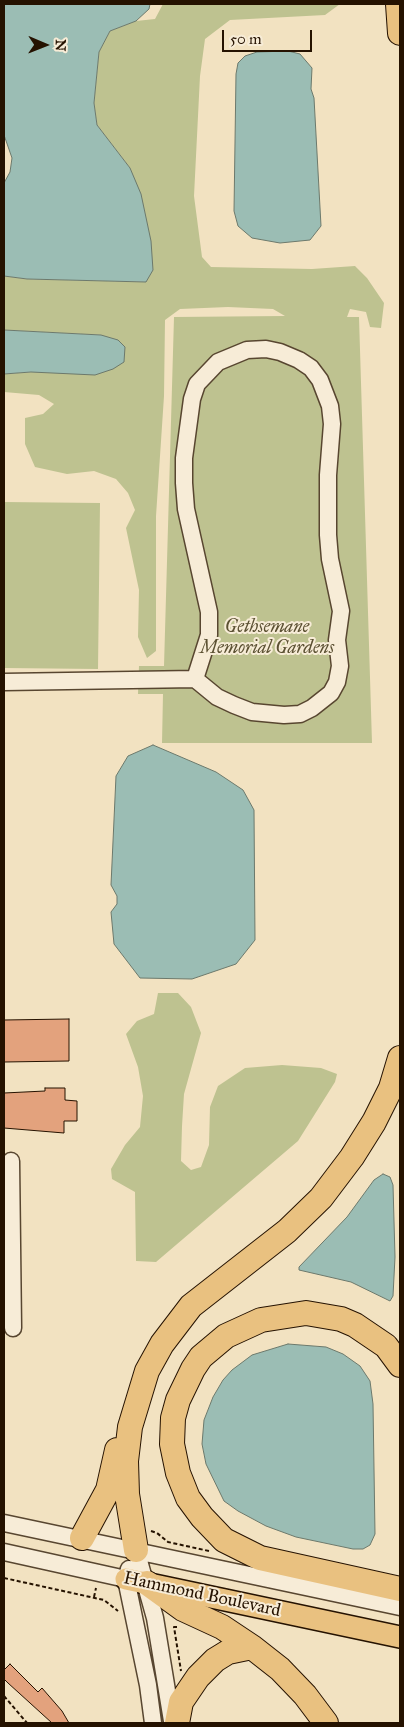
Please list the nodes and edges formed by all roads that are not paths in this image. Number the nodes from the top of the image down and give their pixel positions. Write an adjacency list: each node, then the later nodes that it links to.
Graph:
1 (398, 4): 2 (highway)
2 (400, 33)
3 (195, 679): 3 (street); 4 (street)
4 (4, 682)
5 (400, 1058): 9 (highway)
6 (13, 1161): 7 (street)
7 (15, 1328)
8 (400, 1365): 15 (highway)
9 (148, 1371): 11 (highway); 12 (highway)
10 (4, 1523): 11 (street, Hammond Boulevard)
11 (82, 1538): 12 (street, Hammond Boulevard)
12 (136, 1550): 14 (street); 15 (street, Hammond Boulevard)
13 (4, 1552): 14 (street, Hammond Boulevard)
14 (136, 1581): 16 (main road, Hammond Boulevard); 17 (highway); 18 (street); 19 (street)
15 (398, 1597)
16 (396, 1636)
17 (252, 1647): 20 (highway); 21 (highway)
18 (153, 1723)
19 (173, 1723)
20 (177, 1723)
21 (326, 1723)

